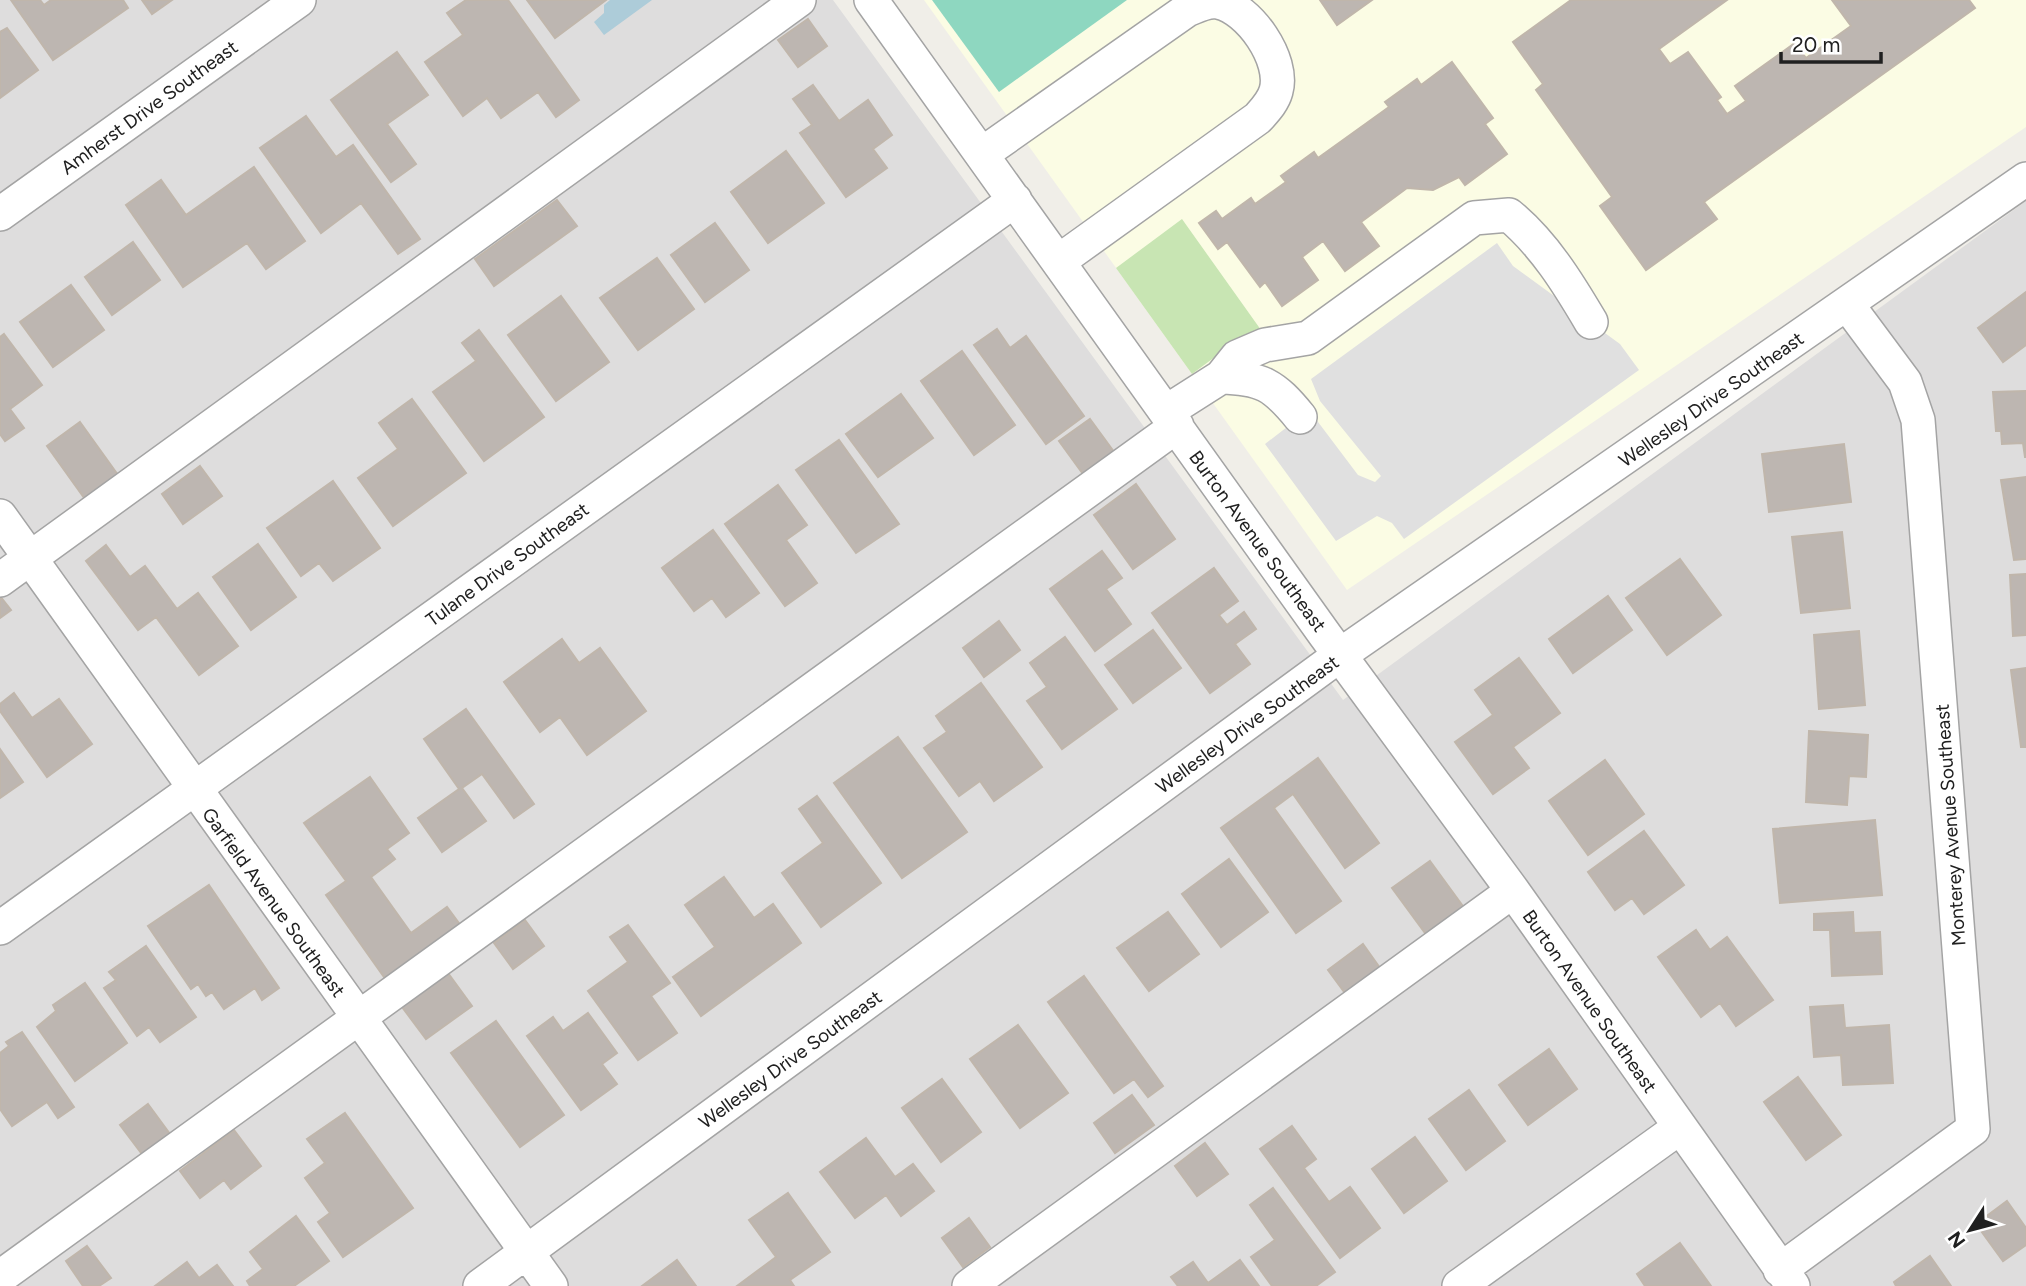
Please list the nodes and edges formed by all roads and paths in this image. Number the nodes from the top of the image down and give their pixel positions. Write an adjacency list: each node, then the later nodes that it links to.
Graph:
1 (299, 0): 7 (street, Amherst Drive Southeast)
2 (799, 0): 15 (street)
3 (872, 0): 4 (street, Burton Avenue Southeast)
4 (982, 154): 6 (street, Burton Avenue Southeast); 8 (street)
5 (2026, 179): 9 (street, Wellesley Drive Southeast)
6 (1015, 200): 8 (street, Burton Avenue Southeast); 18 (street, Tulane Drive Southeast)
7 (0, 214)
8 (1059, 261): 13 (street, Burton Avenue Southeast)
9 (1847, 304): 17 (street, Wellesley Drive Southeast); 25 (street, Monterey Avenue Southeast)
10 (1591, 322): 11 (street)
11 (1221, 377): 12 (street); 13 (street)
12 (1300, 417)
13 (1171, 419): 17 (street, Burton Avenue Southeast); 21 (street)
14 (0, 516): 15 (street, Garfield Avenue Southeast)
15 (30, 558): 16 (street); 18 (street, Garfield Avenue Southeast)
16 (0, 580)
17 (1340, 655): 19 (street, Burton Avenue Southeast); 23 (street, Wellesley Drive Southeast)
18 (193, 789): 20 (street, Tulane Drive Southeast); 21 (street, Garfield Avenue Southeast)
19 (1513, 891): 22 (street, Burton Avenue Southeast); 28 (street)
20 (0, 928)
21 (358, 1018): 23 (street, Garfield Avenue Southeast); 24 (street)
22 (1679, 1128): 25 (street, Burton Avenue Southeast); 29 (street)
23 (527, 1252): 26 (street, Wellesley Drive Southeast); 27 (street, Garfield Avenue Southeast)
24 (0, 1278)
25 (1786, 1278)
26 (480, 1286)
27 (551, 1286)
28 (969, 1286)
29 (1459, 1286)

